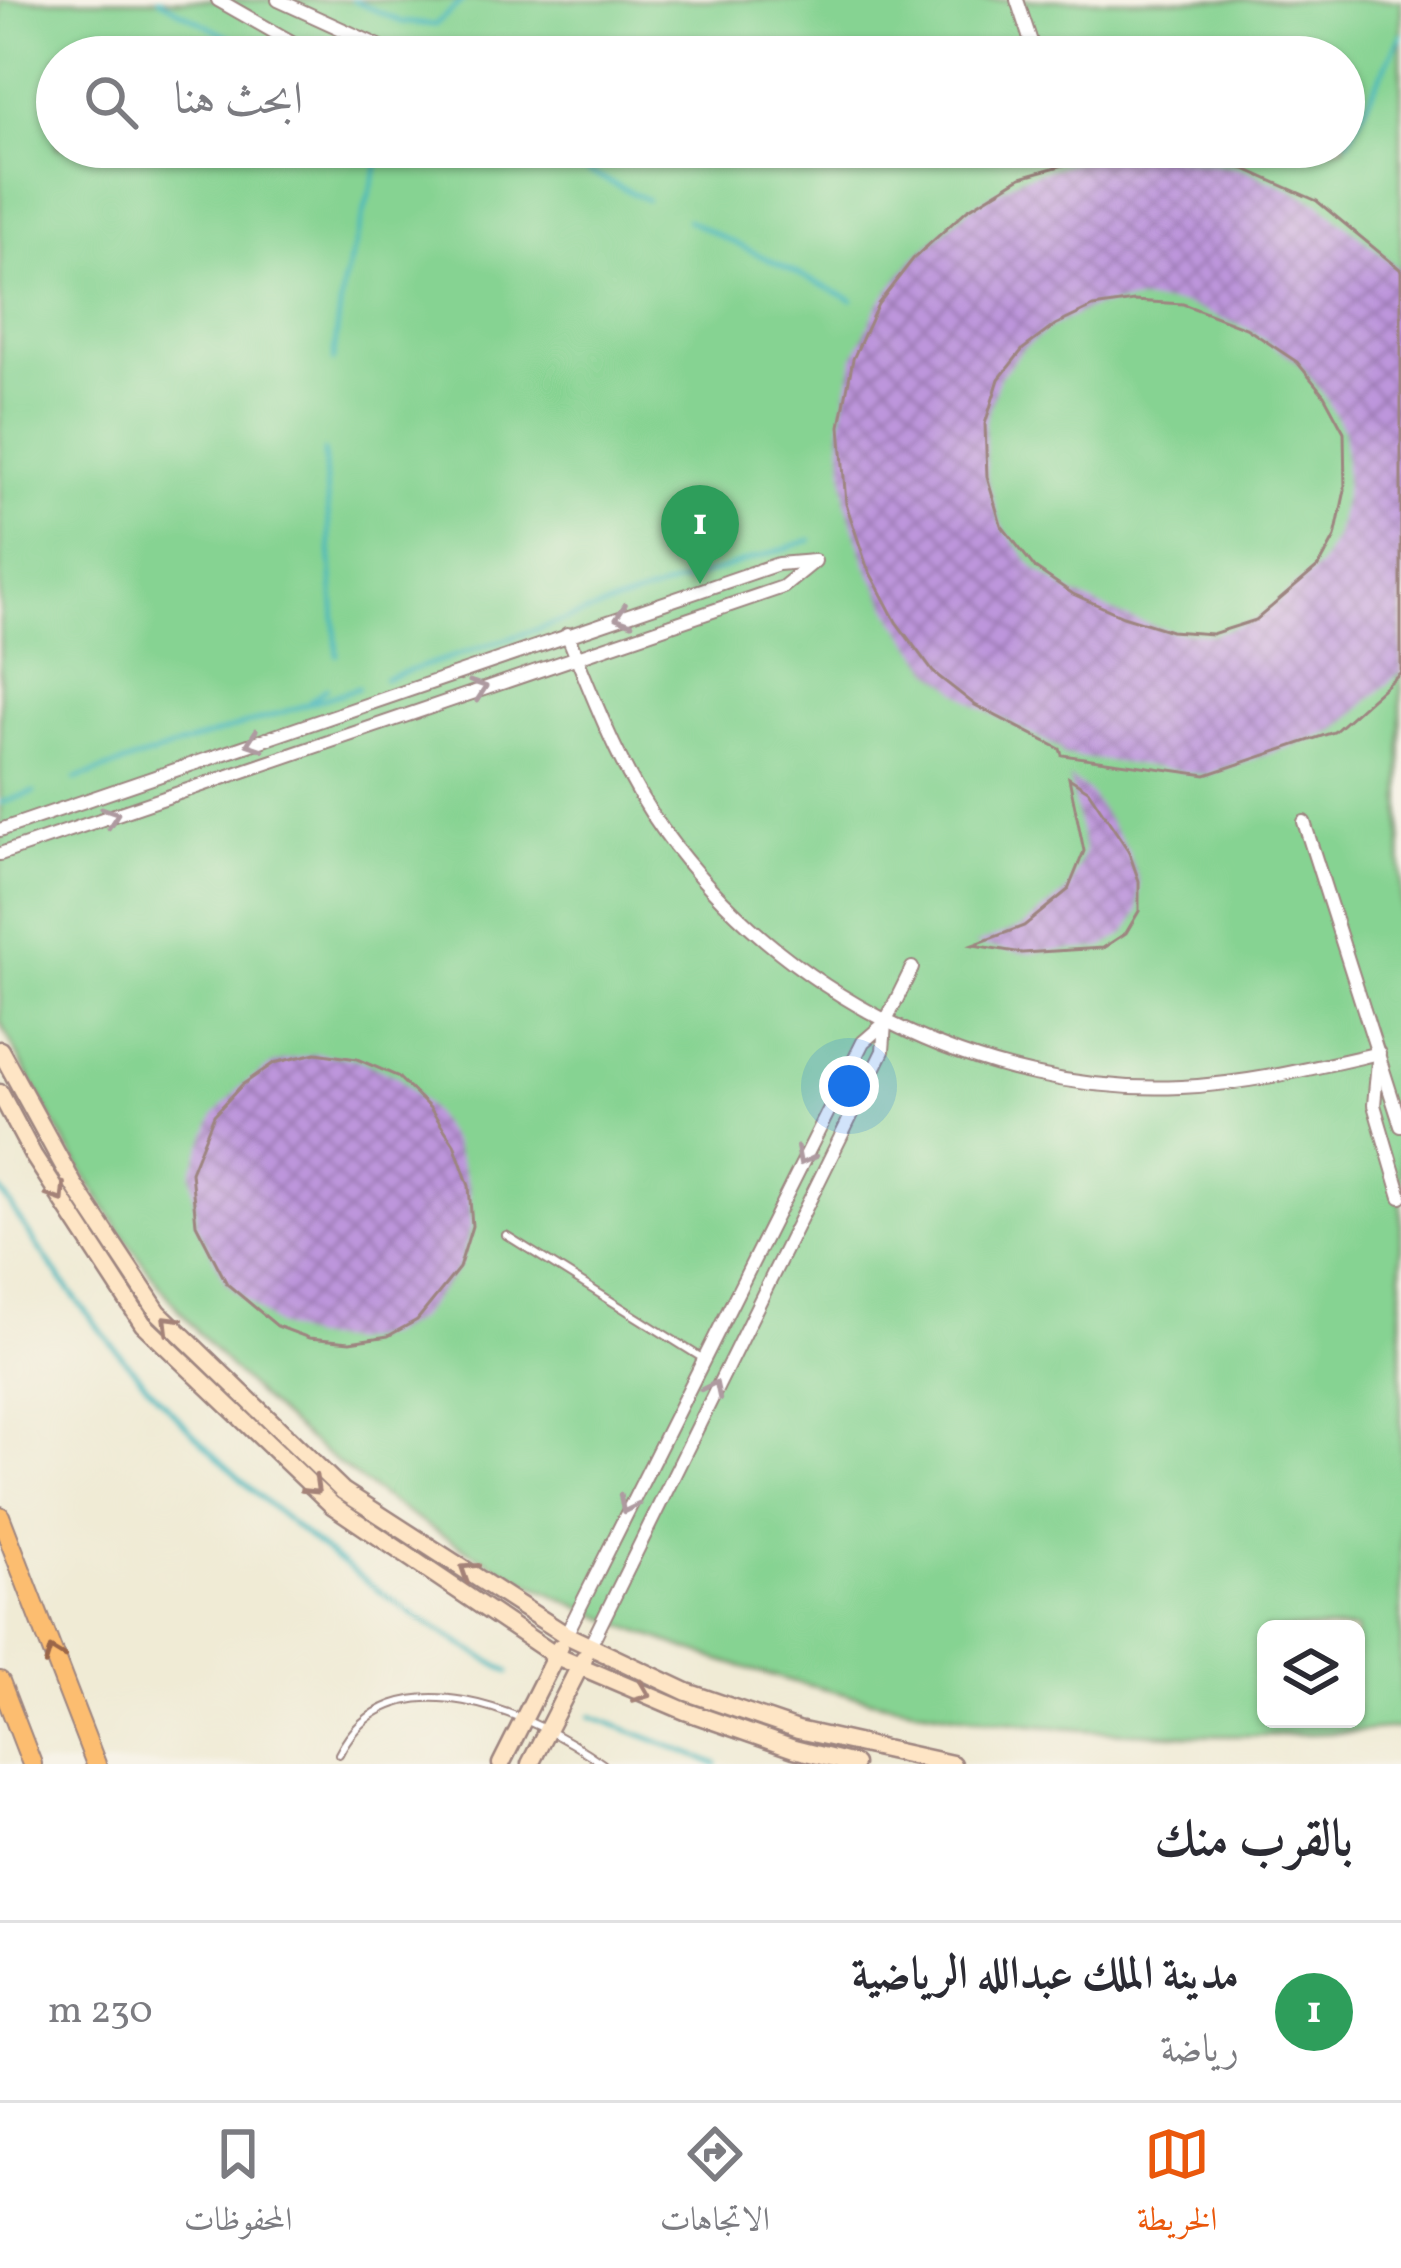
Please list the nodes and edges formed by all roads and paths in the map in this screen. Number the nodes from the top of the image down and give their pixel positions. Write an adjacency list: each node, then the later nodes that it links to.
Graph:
1 (218, 0): 4 (street)
2 (278, 0): 5 (street)
3 (1018, 0): 6 (street)
4 (281, 36)
5 (357, 36)
6 (1029, 36)
7 (567, 634): 8 (street); 8 (street, one-way to 7); 10 (street, one-way to 10)
8 (576, 656): 11 (street, one-way to 8); 13 (street)
9 (1304, 822): 15 (street)
10 (0, 830)
11 (0, 854)
12 (912, 968): 13 (street)
13 (885, 1023): 15 (street); 20 (street, one-way to 20); 23 (street, one-way to 13)
14 (0, 1050): 22 (main road, one-way to 14)
15 (1379, 1053): 17 (street); 18 (street)
16 (0, 1093): 24 (main road, one-way to 24)
17 (1401, 1126)
18 (1401, 1197)
19 (506, 1234): 20 (lane)
20 (702, 1358): 22 (street, one-way to 22)
21 (0, 1516): 31 (main road, one-way to 21)
22 (566, 1635): 23 (main road); 24 (main road)
23 (590, 1646): 25 (main road); 36 (main road)
24 (556, 1656): 25 (main road); 27 (main road)
25 (580, 1667): 28 (main road); 35 (main road, one-way to 35)
26 (0, 1681): 30 (main road)
27 (523, 1720): 28 (lane); 29 (lane); 32 (main road)
28 (546, 1732): 33 (main road); 34 (lane)
29 (339, 1754)
30 (32, 1764)
31 (96, 1764)
32 (501, 1764)
33 (530, 1764)
34 (603, 1764)
35 (854, 1764)
36 (952, 1764)

